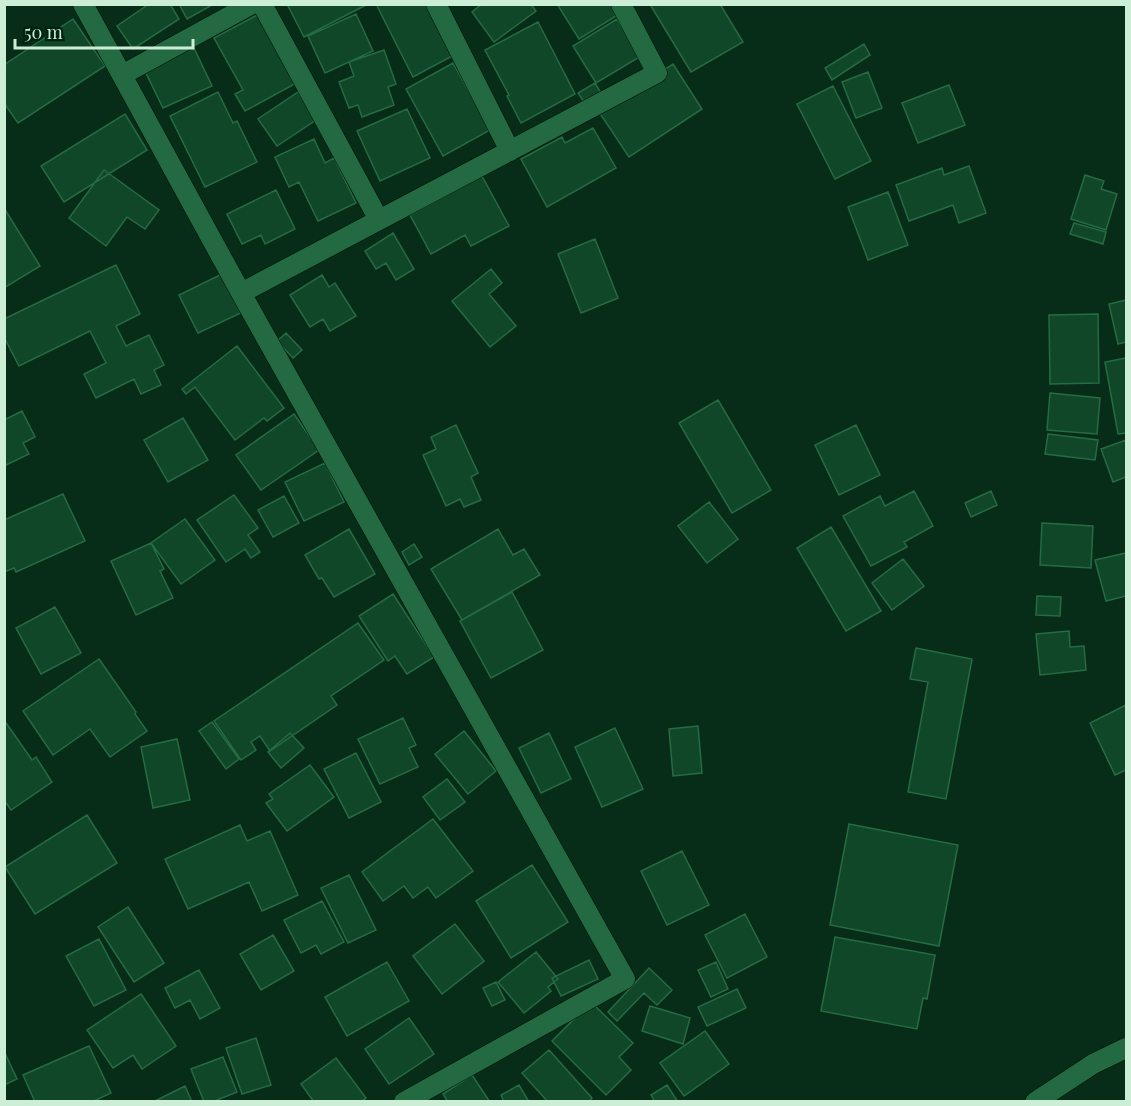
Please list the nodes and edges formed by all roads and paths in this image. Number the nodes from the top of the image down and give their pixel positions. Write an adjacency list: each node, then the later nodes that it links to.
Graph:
1 (83, 4): 6 (street)
2 (252, 4): 6 (street)
3 (262, 4): 8 (street)
4 (436, 4): 7 (street)
5 (621, 4): 7 (street)
6 (122, 75): 9 (street)
7 (510, 151): 8 (street)
8 (379, 220): 9 (street)
9 (241, 293): 11 (street)
10 (1126, 1048): 12 (street)
11 (404, 1101)
12 (1035, 1101)

